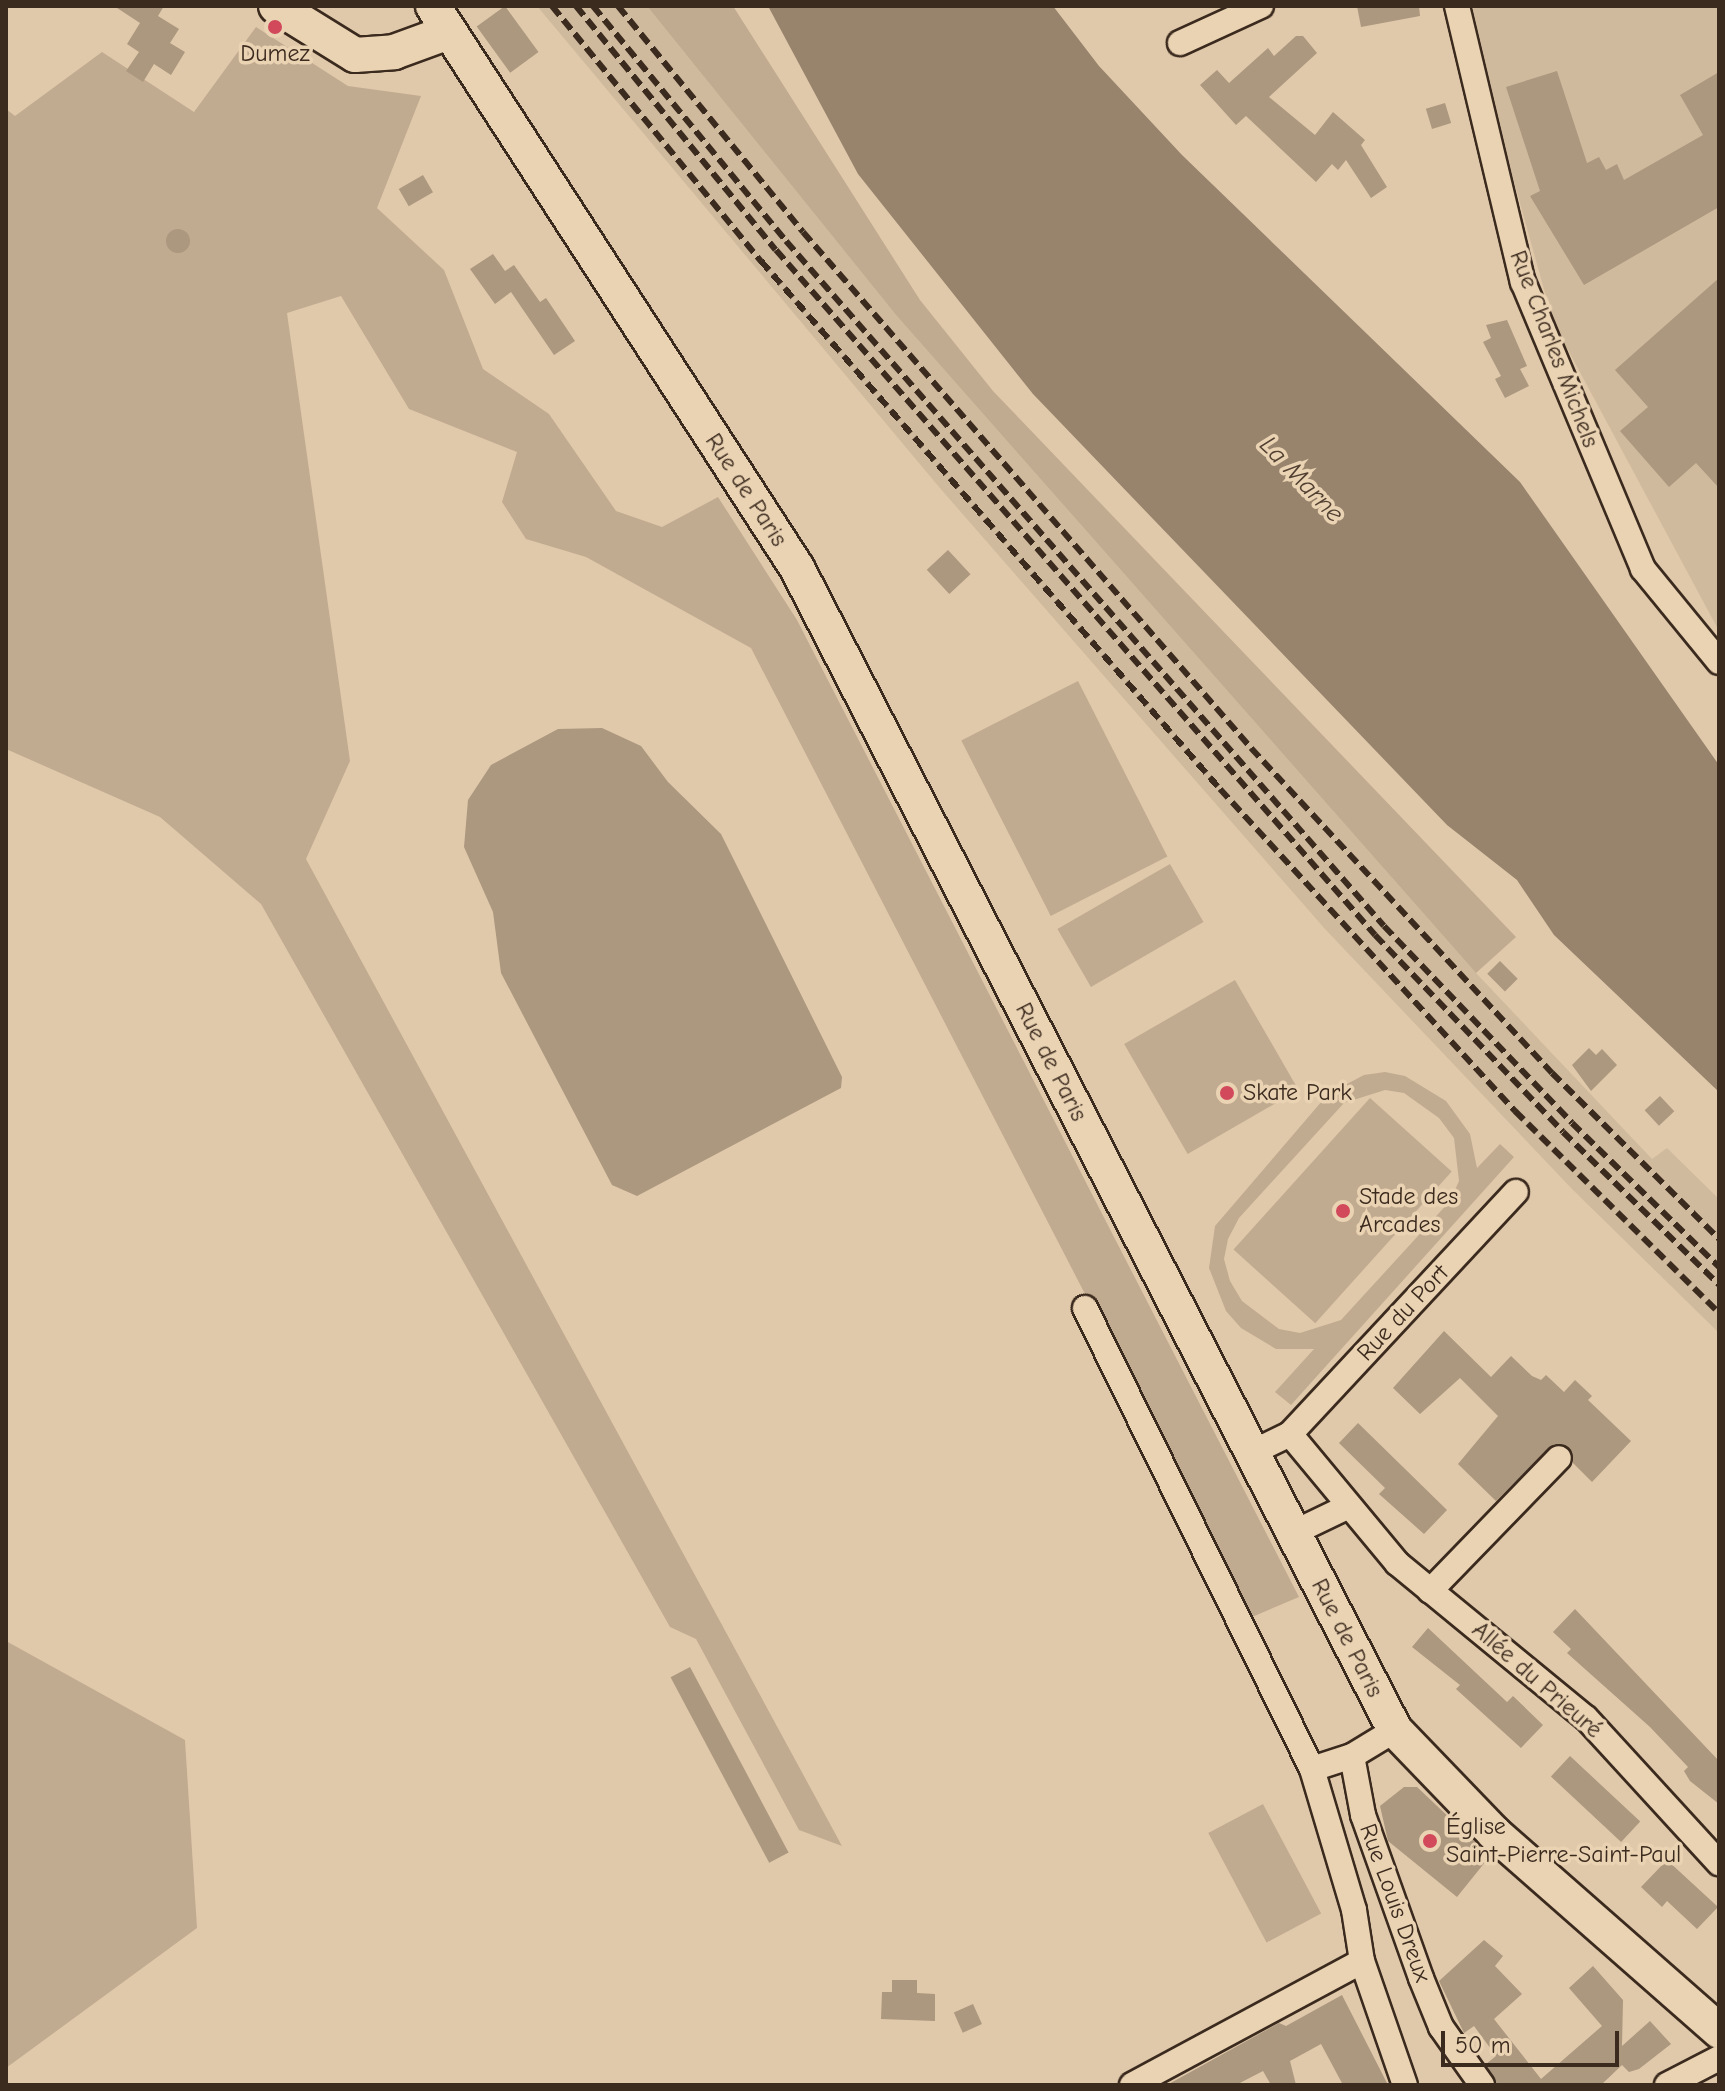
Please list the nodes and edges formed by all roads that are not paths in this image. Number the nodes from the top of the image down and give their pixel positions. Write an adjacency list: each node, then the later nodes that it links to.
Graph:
1 (276, 6): 4 (main road)
2 (1261, 6): 5 (street)
3 (1457, 6): 6 (street, Rue Charles Michels)
4 (441, 19): 10 (main road, Rue de Paris)
5 (1180, 43)
6 (1719, 662)
7 (1516, 1192): 9 (street, Rue du Port)
8 (1085, 1308): 17 (street)
9 (1290, 1434): 10 (street); 12 (street, Allée du Prieuré)
10 (1253, 1452): 13 (main road, Rue de Paris)
11 (1559, 1458): 14 (street)
12 (1347, 1507): 13 (street); 14 (street, Allée du Prieuré)
13 (1293, 1533): 15 (main road, Rue de Paris)
14 (1430, 1591): 18 (street, Allée du Prieuré)
15 (1395, 1730): 16 (street); 20 (main road, Rue de Paris)
16 (1352, 1756): 17 (street); 24 (street, Rue Louis Dreux)
17 (1312, 1769): 19 (street)
18 (1719, 1863)
19 (1362, 1961): 22 (street); 23 (street)
20 (1719, 2031)
21 (1719, 2058): 25 (street)
22 (1132, 2085)
23 (1405, 2085)
24 (1482, 2085)
25 (1667, 2085)

